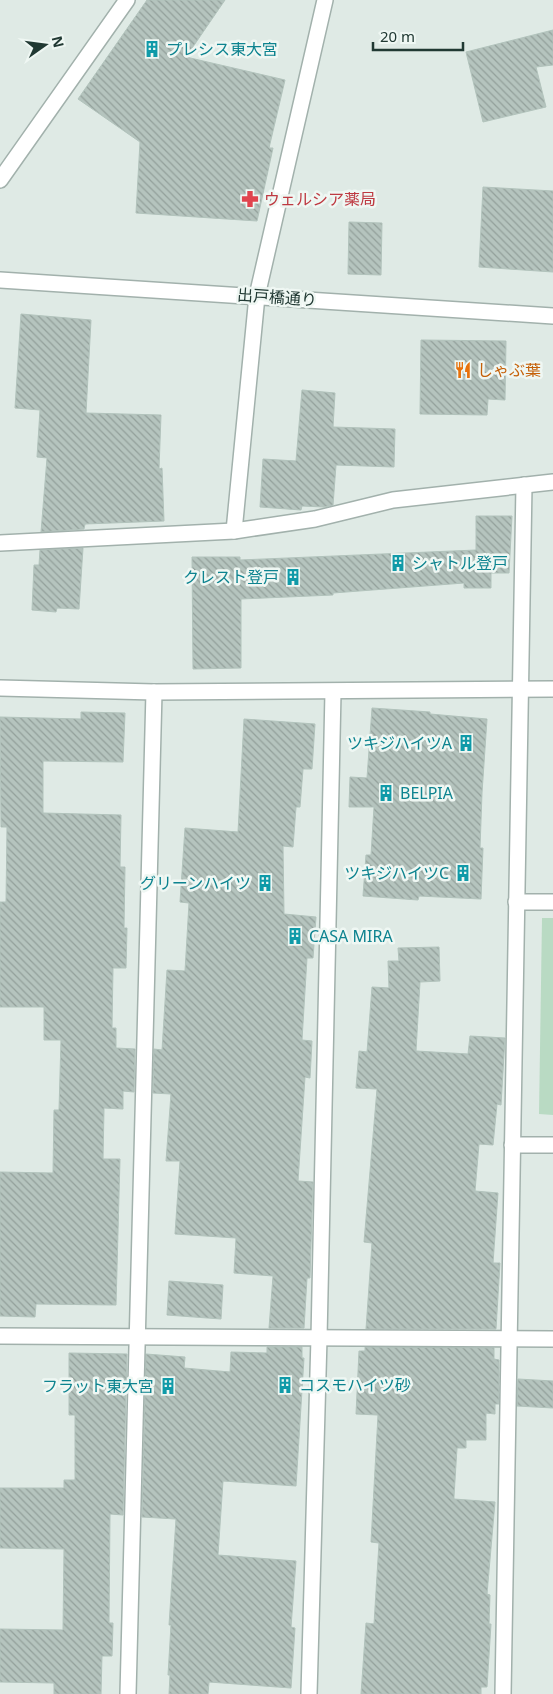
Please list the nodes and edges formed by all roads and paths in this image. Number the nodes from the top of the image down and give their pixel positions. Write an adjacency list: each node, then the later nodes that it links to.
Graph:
1 (127, 0): 3 (street)
2 (325, 0): 5 (street)
3 (0, 180)
4 (0, 280): 5 (street, 出戸橋通り)
5 (257, 296): 6 (street, 出戸橋通り); 9 (street)
6 (553, 316)
7 (553, 482): 8 (street)
8 (524, 485): 9 (street); 12 (street)
9 (234, 531): 10 (street)
10 (0, 543)
11 (0, 688): 14 (street)
12 (520, 689): 13 (street); 15 (street); 16 (street)
13 (553, 689)
14 (154, 692): 15 (street); 21 (street)
15 (333, 692): 22 (street)
16 (516, 902): 17 (street); 18 (street)
17 (553, 902)
18 (512, 1145): 19 (street); 23 (street)
19 (553, 1145)
20 (0, 1336): 21 (street)
21 (137, 1337): 22 (street); 25 (street)
22 (319, 1338): 23 (street); 26 (street)
23 (509, 1338): 24 (street); 27 (street)
24 (553, 1339)
25 (128, 1694)
26 (308, 1694)
27 (503, 1694)

